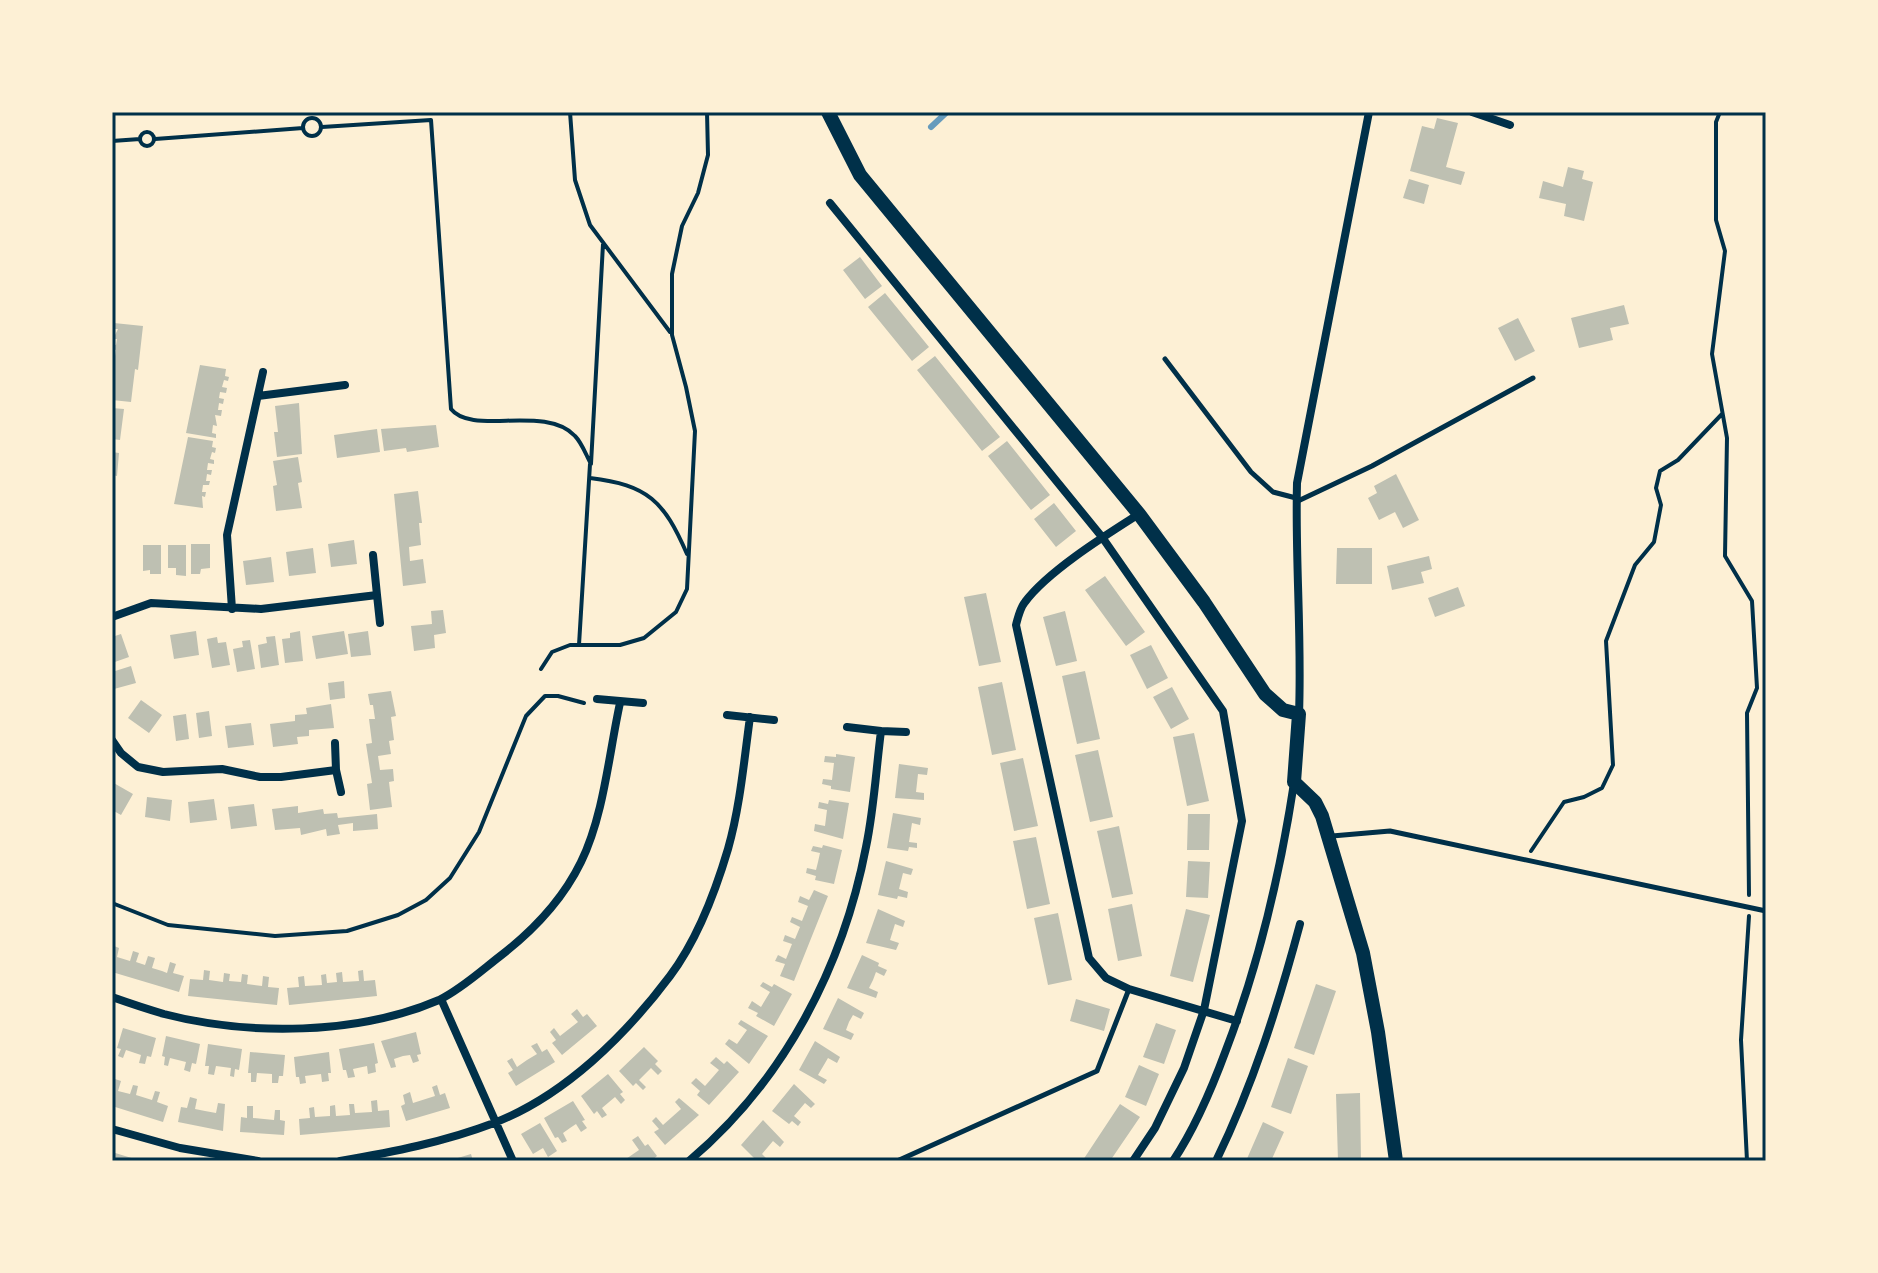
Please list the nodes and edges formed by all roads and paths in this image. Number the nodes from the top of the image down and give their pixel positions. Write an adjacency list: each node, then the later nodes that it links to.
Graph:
1 (570, 112): 15 (path)
2 (707, 112): 16 (path)
3 (828, 112): 26 (main road)
4 (1369, 112): 25 (street)
5 (1472, 112): 8 (street)
6 (1720, 112): 22 (path)
7 (312, 115): 9 (path); 10 (path)
8 (1510, 125)
9 (322, 127): 10 (path); 23 (path)
10 (303, 128): 12 (path)
11 (140, 139): 12 (path); 12 (path); 13 (path)
12 (155, 139)
13 (112, 141)
14 (830, 203): 27 (street)
15 (603, 244): 16 (path); 23 (path)
16 (672, 335): 29 (path)
17 (1165, 359): 25 (lane)
18 (263, 372): 21 (street)
19 (1533, 378): 25 (lane)
20 (345, 385): 21 (street)
21 (258, 396): 31 (street)
22 (1722, 414): 52 (path); 54 (path)
23 (591, 464): 24 (path)
24 (590, 478): 29 (path); 34 (path)
25 (1297, 500): 39 (street)
26 (1139, 514): 27 (street); 39 (main road)
27 (1102, 537): 57 (street); 60 (street)
28 (373, 555): 30 (street)
29 (688, 557): 34 (path)
30 (377, 595): 31 (street); 33 (street)
31 (232, 609): 32 (street)
32 (112, 617)
33 (380, 623)
34 (579, 645): 35 (path)
35 (541, 669)
36 (597, 699): 37 (street); 53 (path)
37 (620, 703): 38 (street); 59 (street)
38 (643, 703)
39 (1299, 714): 49 (main road)
40 (727, 715): 41 (street)
41 (750, 717): 42 (street); 62 (street)
42 (774, 720)
43 (847, 727): 44 (street)
44 (881, 731): 45 (street); 67 (street)
45 (906, 732)
46 (112, 740): 48 (street)
47 (335, 743): 48 (street)
48 (336, 770): 50 (street)
49 (1294, 782): 51 (main road); 61 (street)
50 (341, 792)
51 (1328, 837): 52 (lane); 72 (main road)
52 (1526, 859): 54 (lane)
53 (112, 903)
54 (1749, 909): 55 (lane); 73 (path)
55 (1766, 911)
56 (1300, 924): 71 (street)
57 (1129, 989): 60 (street); 68 (lane)
58 (112, 997): 59 (street)
59 (441, 999): 62 (street)
60 (1204, 1010): 61 (street); 69 (street)
61 (1237, 1021): 70 (street)
62 (495, 1122): 65 (street); 66 (street)
63 (112, 1129): 64 (street)
64 (258, 1161)
65 (340, 1161)
66 (513, 1161)
67 (689, 1161)
68 (897, 1161)
69 (1133, 1161)
70 (1173, 1161)
71 (1216, 1161)
72 (1396, 1161)
73 (1747, 1161)

